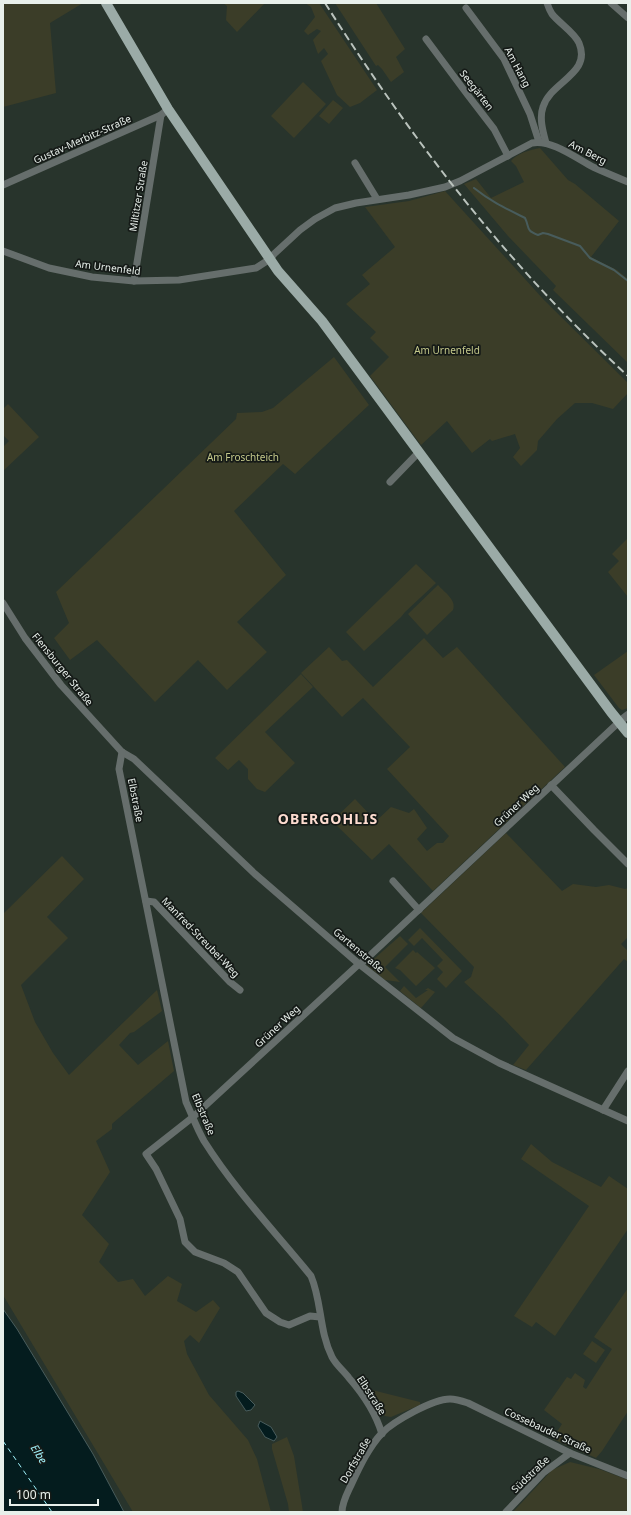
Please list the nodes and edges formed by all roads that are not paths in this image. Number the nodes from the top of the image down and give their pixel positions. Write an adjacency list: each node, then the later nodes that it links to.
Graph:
1 (106, 3): 7 (main road)
2 (546, 3): 8 (street)
3 (611, 3): 5 (street)
4 (466, 8): 8 (street, Am Hang)
5 (628, 18)
6 (426, 39): 9 (street, Seegärten)
7 (164, 112): 12 (street, Gustav-Merbitz-Straße); 15 (main road); 16 (street, Miltitzer Straße)
8 (542, 142): 9 (street, Am Urnenfeld); 11 (street, Am Berg)
9 (508, 156): 13 (street, Am Urnenfeld)
10 (355, 163): 13 (street)
11 (628, 182)
12 (3, 185)
13 (377, 199): 15 (street, Am Urnenfeld)
14 (3, 251): 16 (street, Am Urnenfeld)
15 (270, 259): 16 (street, Am Urnenfeld); 17 (main road)
16 (134, 281)
17 (419, 452): 18 (street); 21 (main road)
18 (390, 482)
19 (3, 603): 23 (street, Flensburger Straße)
20 (628, 715): 21 (street, Grüner Weg)
21 (619, 722): 22 (main road); 25 (street, Grüner Weg)
22 (628, 733)
23 (114, 743): 24 (street, Gartenstraße)
24 (122, 752): 28 (street, Elbstraße); 30 (street, Gartenstraße)
25 (551, 785): 26 (street); 29 (street, Grüner Weg)
26 (628, 864)
27 (393, 881): 29 (street)
28 (146, 901): 31 (street, Manfred-Streubel-Weg); 34 (street, Elbstraße)
29 (419, 910): 30 (street, Grüner Weg)
30 (359, 964): 33 (street, Gartenstraße); 34 (street, Grüner Weg)
31 (240, 990)
32 (628, 1071): 33 (street)
33 (603, 1110): 35 (street, Gartenstraße)
34 (193, 1117): 36 (street, Elbstraße); 36 (street, Grüner Weg)
35 (628, 1121)
36 (320, 1317): 38 (street, Elbstraße)
37 (461, 1400): 38 (street, Dorfstraße); 39 (street, Cossebauder Straße)
38 (382, 1434): 41 (street, Dorfstraße)
39 (570, 1453): 40 (street, Cossebauder Straße); 42 (street, Südstraße)
40 (628, 1476)
41 (342, 1512)
42 (506, 1512)

